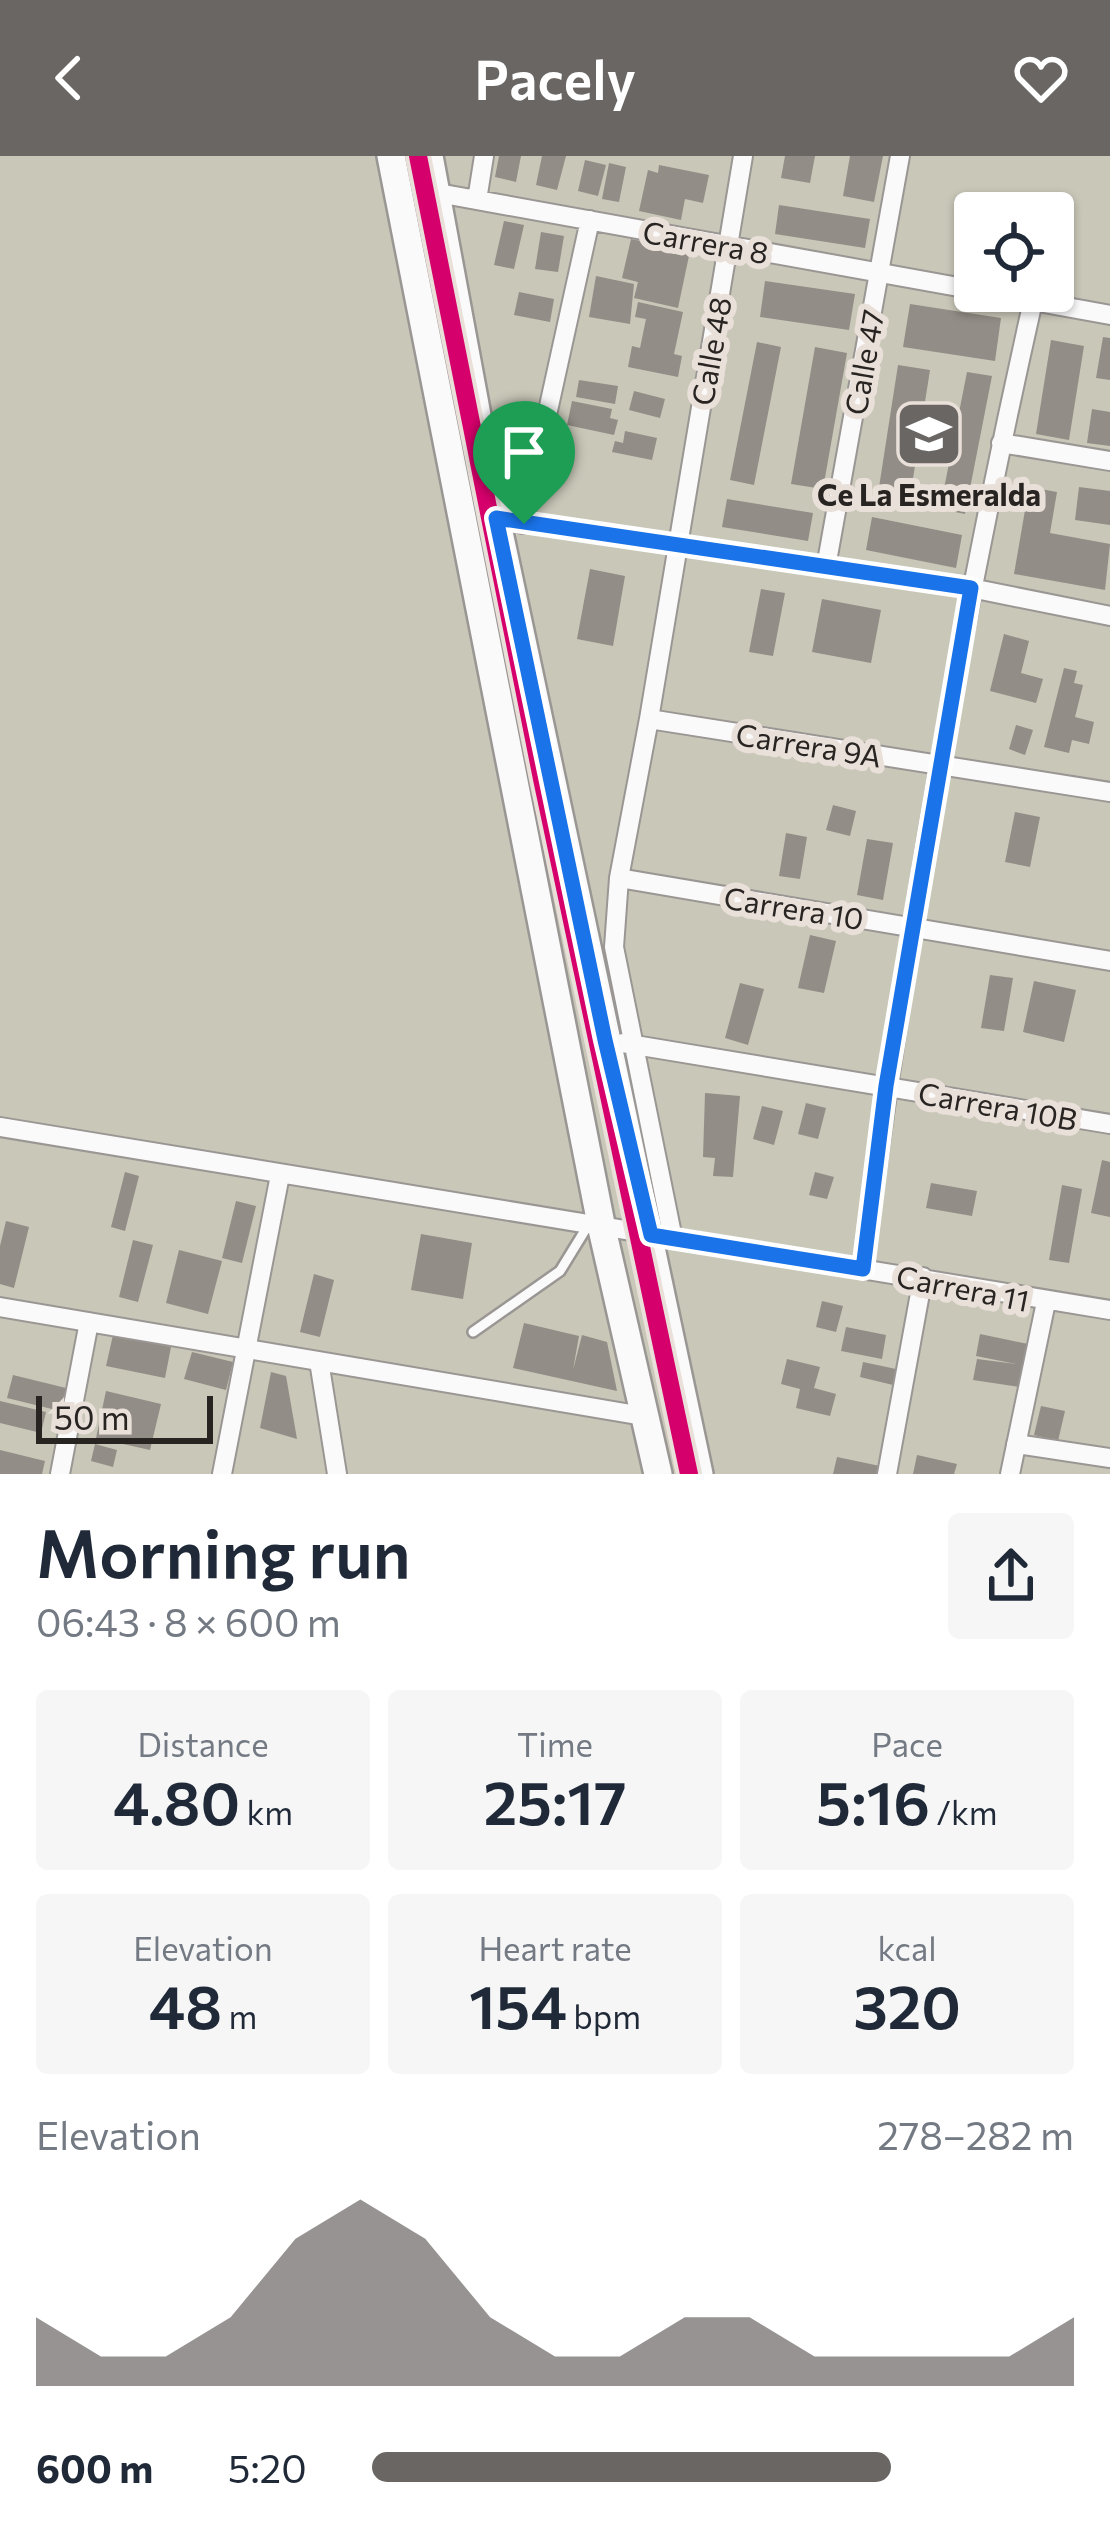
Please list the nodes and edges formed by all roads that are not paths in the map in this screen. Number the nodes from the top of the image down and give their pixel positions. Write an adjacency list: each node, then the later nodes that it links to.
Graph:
1 (391, 156): 33 (main road)
2 (429, 156): 6 (main road)
3 (484, 156): 7 (street)
4 (743, 156): 9 (street, Calle 48)
5 (899, 156): 10 (street, Calle 47)
6 (438, 193): 7 (street, Carrera 8); 17 (main road)
7 (477, 200): 8 (street, Carrera 8)
8 (590, 220): 9 (street, Carrera 8); 17 (street)
9 (728, 245): 10 (street, Carrera 8); 18 (street, Calle 48)
10 (879, 273): 11 (street, Carrera 8); 19 (street, Calle 47)
11 (954, 287)
12 (1074, 308): 14 (street, Carrera 8)
13 (1031, 312): 15 (street)
14 (1110, 315)
15 (1001, 443): 16 (street); 20 (street)
16 (1110, 461)
17 (510, 521): 18 (street); 28 (main road)
18 (676, 546): 19 (street); 22 (street, Calle 48)
19 (826, 567): 20 (street)
20 (971, 588): 21 (street); 23 (street)
21 (1110, 616)
22 (650, 719): 23 (street, Carrera 9A); 25 (street, Calle 48)
23 (941, 765): 24 (street, Carrera 9A); 26 (street)
24 (1110, 792)
25 (619, 878): 26 (street, Carrera 10); 28 (street, Calle 48)
26 (914, 927): 27 (street, Carrera 10); 29 (street)
27 (1110, 961)
28 (619, 1042): 29 (street, Carrera 10B); 34 (main road)
29 (886, 1086): 30 (street, Carrera 10B); 35 (street)
30 (1110, 1124)
31 (0, 1126): 32 (street, Carrera 11)
32 (280, 1174): 33 (street, Carrera 11); 42 (street)
33 (595, 1228): 34 (street, Carrera 11); 41 (lane); 44 (main road)
34 (662, 1237): 35 (street, Carrera 11); 51 (main road)
35 (863, 1269): 36 (street, Carrera 11)
36 (923, 1277): 37 (street, Carrera 11); 52 (street)
37 (1046, 1302): 39 (street, Carrera 11); 45 (street)
38 (0, 1307): 40 (street)
39 (1110, 1310)
40 (89, 1322): 42 (street); 47 (street)
41 (473, 1333)
42 (246, 1349): 43 (street); 48 (street)
43 (319, 1361): 44 (street); 49 (street)
44 (643, 1416): 50 (main road)
45 (1016, 1444): 46 (street); 53 (street)
46 (1105, 1463)
47 (60, 1474)
48 (222, 1474)
49 (338, 1474)
50 (658, 1474)
51 (700, 1474)
52 (886, 1474)
53 (1010, 1474)

